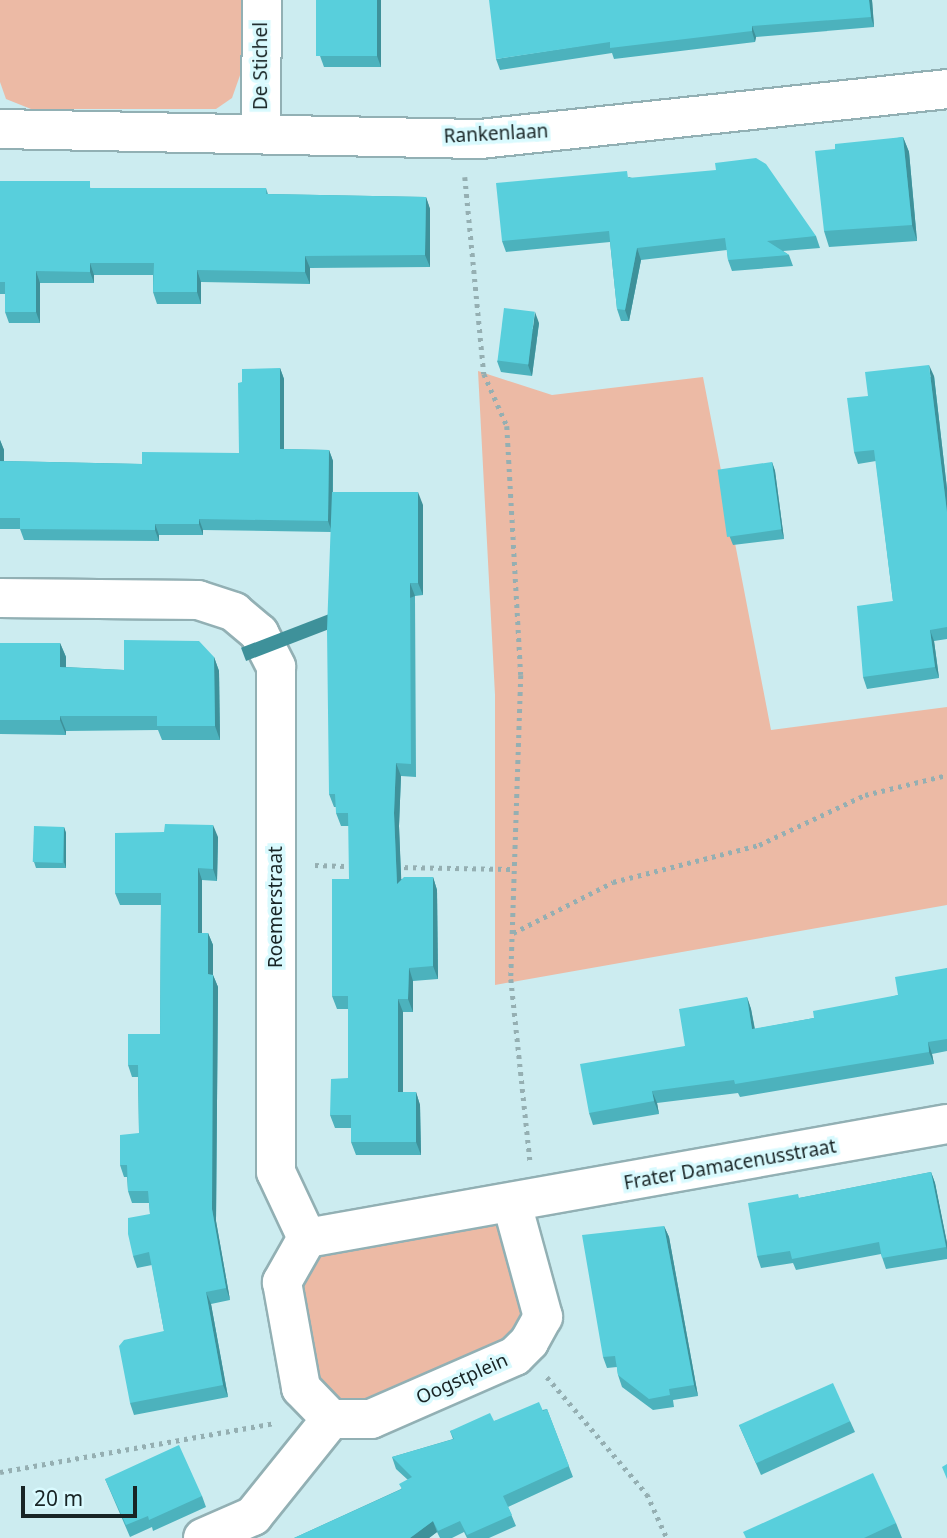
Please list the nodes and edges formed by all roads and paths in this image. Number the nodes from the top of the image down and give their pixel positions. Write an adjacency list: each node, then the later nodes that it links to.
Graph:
1 (262, 0): 4 (street, De Stichel)
2 (947, 89): 5 (street, Rankenlaan)
3 (0, 129): 4 (street, Rankenlaan)
4 (261, 131): 5 (street, Rankenlaan)
5 (461, 138): 11 (path)
6 (0, 598): 8 (street, Roemerstraat)
7 (947, 775): 12 (path)
8 (276, 865): 9 (path); 15 (street, Roemerstraat)
9 (356, 866)
10 (382, 867): 11 (path)
11 (515, 869): 12 (path)
12 (512, 933): 14 (path)
13 (947, 1124): 14 (street, Frater Damacenusstraat)
14 (523, 1202): 15 (street); 16 (street, Oogstplein)
15 (307, 1238): 17 (street)
16 (522, 1348): 17 (street, Oogstplein); 20 (path)
17 (328, 1416): 18 (path); 19 (street)
18 (0, 1472)
19 (203, 1538)
20 (667, 1538)

